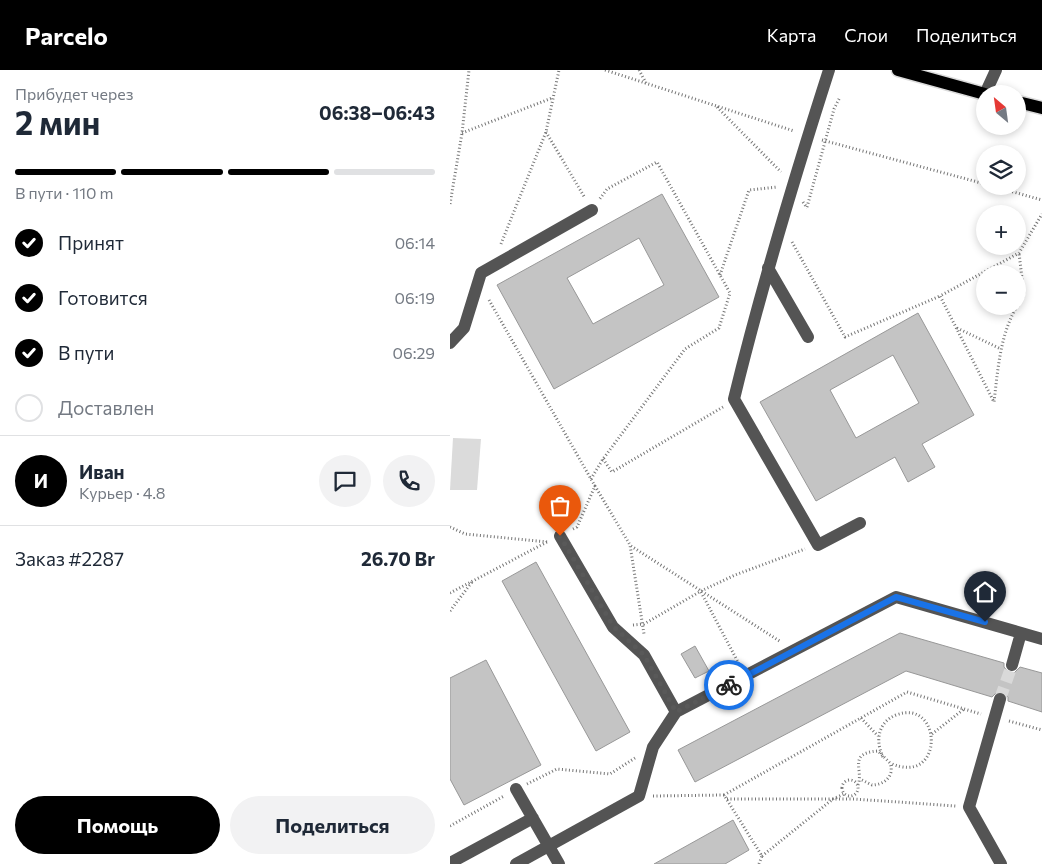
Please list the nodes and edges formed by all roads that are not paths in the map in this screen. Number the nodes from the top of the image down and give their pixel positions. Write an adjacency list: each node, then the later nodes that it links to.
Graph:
1 (829, 70): 9 (lane)
2 (898, 70): 5 (main road)
3 (996, 70): 4 (lane)
4 (989, 85)
5 (976, 92)
6 (1026, 104): 7 (main road)
7 (1042, 108)
8 (592, 210): 11 (lane)
9 (768, 268): 10 (lane); 12 (lane)
10 (808, 337)
11 (450, 342)
12 (860, 523)
13 (554, 539): 18 (lane)
14 (1021, 633): 15 (lane); 16 (lane); 18 (lane)
15 (1042, 639)
16 (1012, 665)
17 (1000, 699): 25 (lane)
18 (676, 712): 21 (lane)
19 (516, 789): 20 (lane)
20 (532, 818): 21 (lane); 22 (lane)
21 (549, 846): 23 (lane); 24 (lane)
22 (450, 863)
23 (516, 864)
24 (559, 864)
25 (1001, 864)

